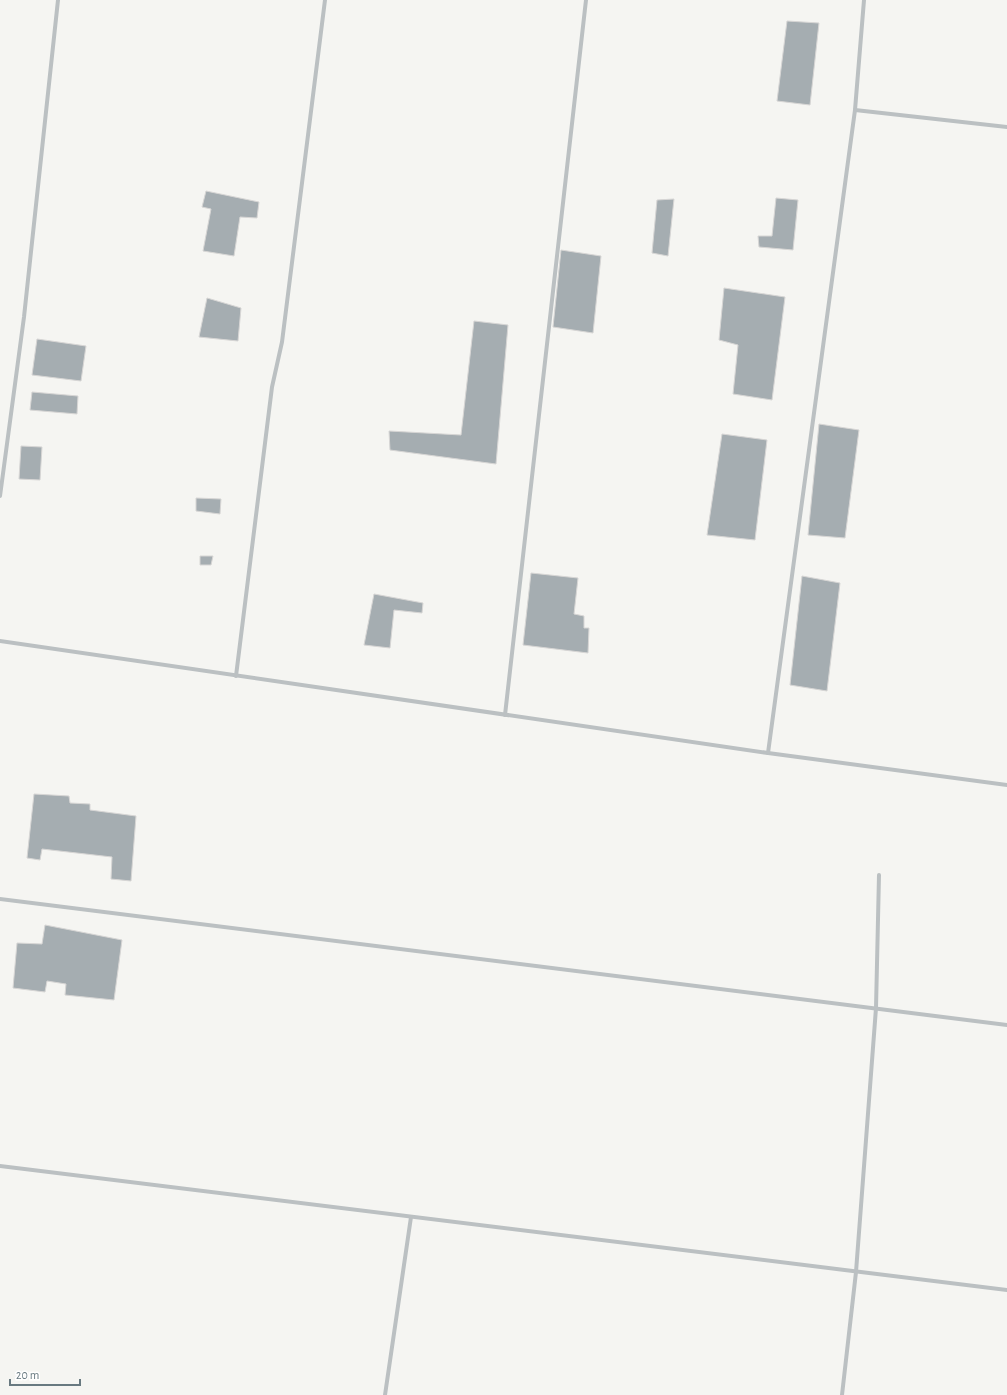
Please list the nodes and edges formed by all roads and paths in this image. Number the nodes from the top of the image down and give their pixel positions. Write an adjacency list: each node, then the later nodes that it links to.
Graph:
1 (58, 0): 7 (street)
2 (325, 0): 9 (street)
3 (586, 0): 10 (street)
4 (864, 0): 5 (street)
5 (855, 110): 6 (street); 11 (street)
6 (1007, 127)
7 (0, 496)
8 (0, 641): 9 (street)
9 (236, 676): 10 (street)
10 (505, 715): 11 (street)
11 (768, 753): 12 (street)
12 (1007, 785)
13 (879, 875): 15 (street)
14 (0, 899): 15 (street)
15 (876, 1008): 16 (street); 19 (street)
16 (1007, 1025)
17 (0, 1166): 18 (street)
18 (411, 1217): 19 (street); 21 (street)
19 (856, 1272): 20 (street); 22 (street)
20 (1007, 1290)
21 (385, 1395)
22 (842, 1395)

